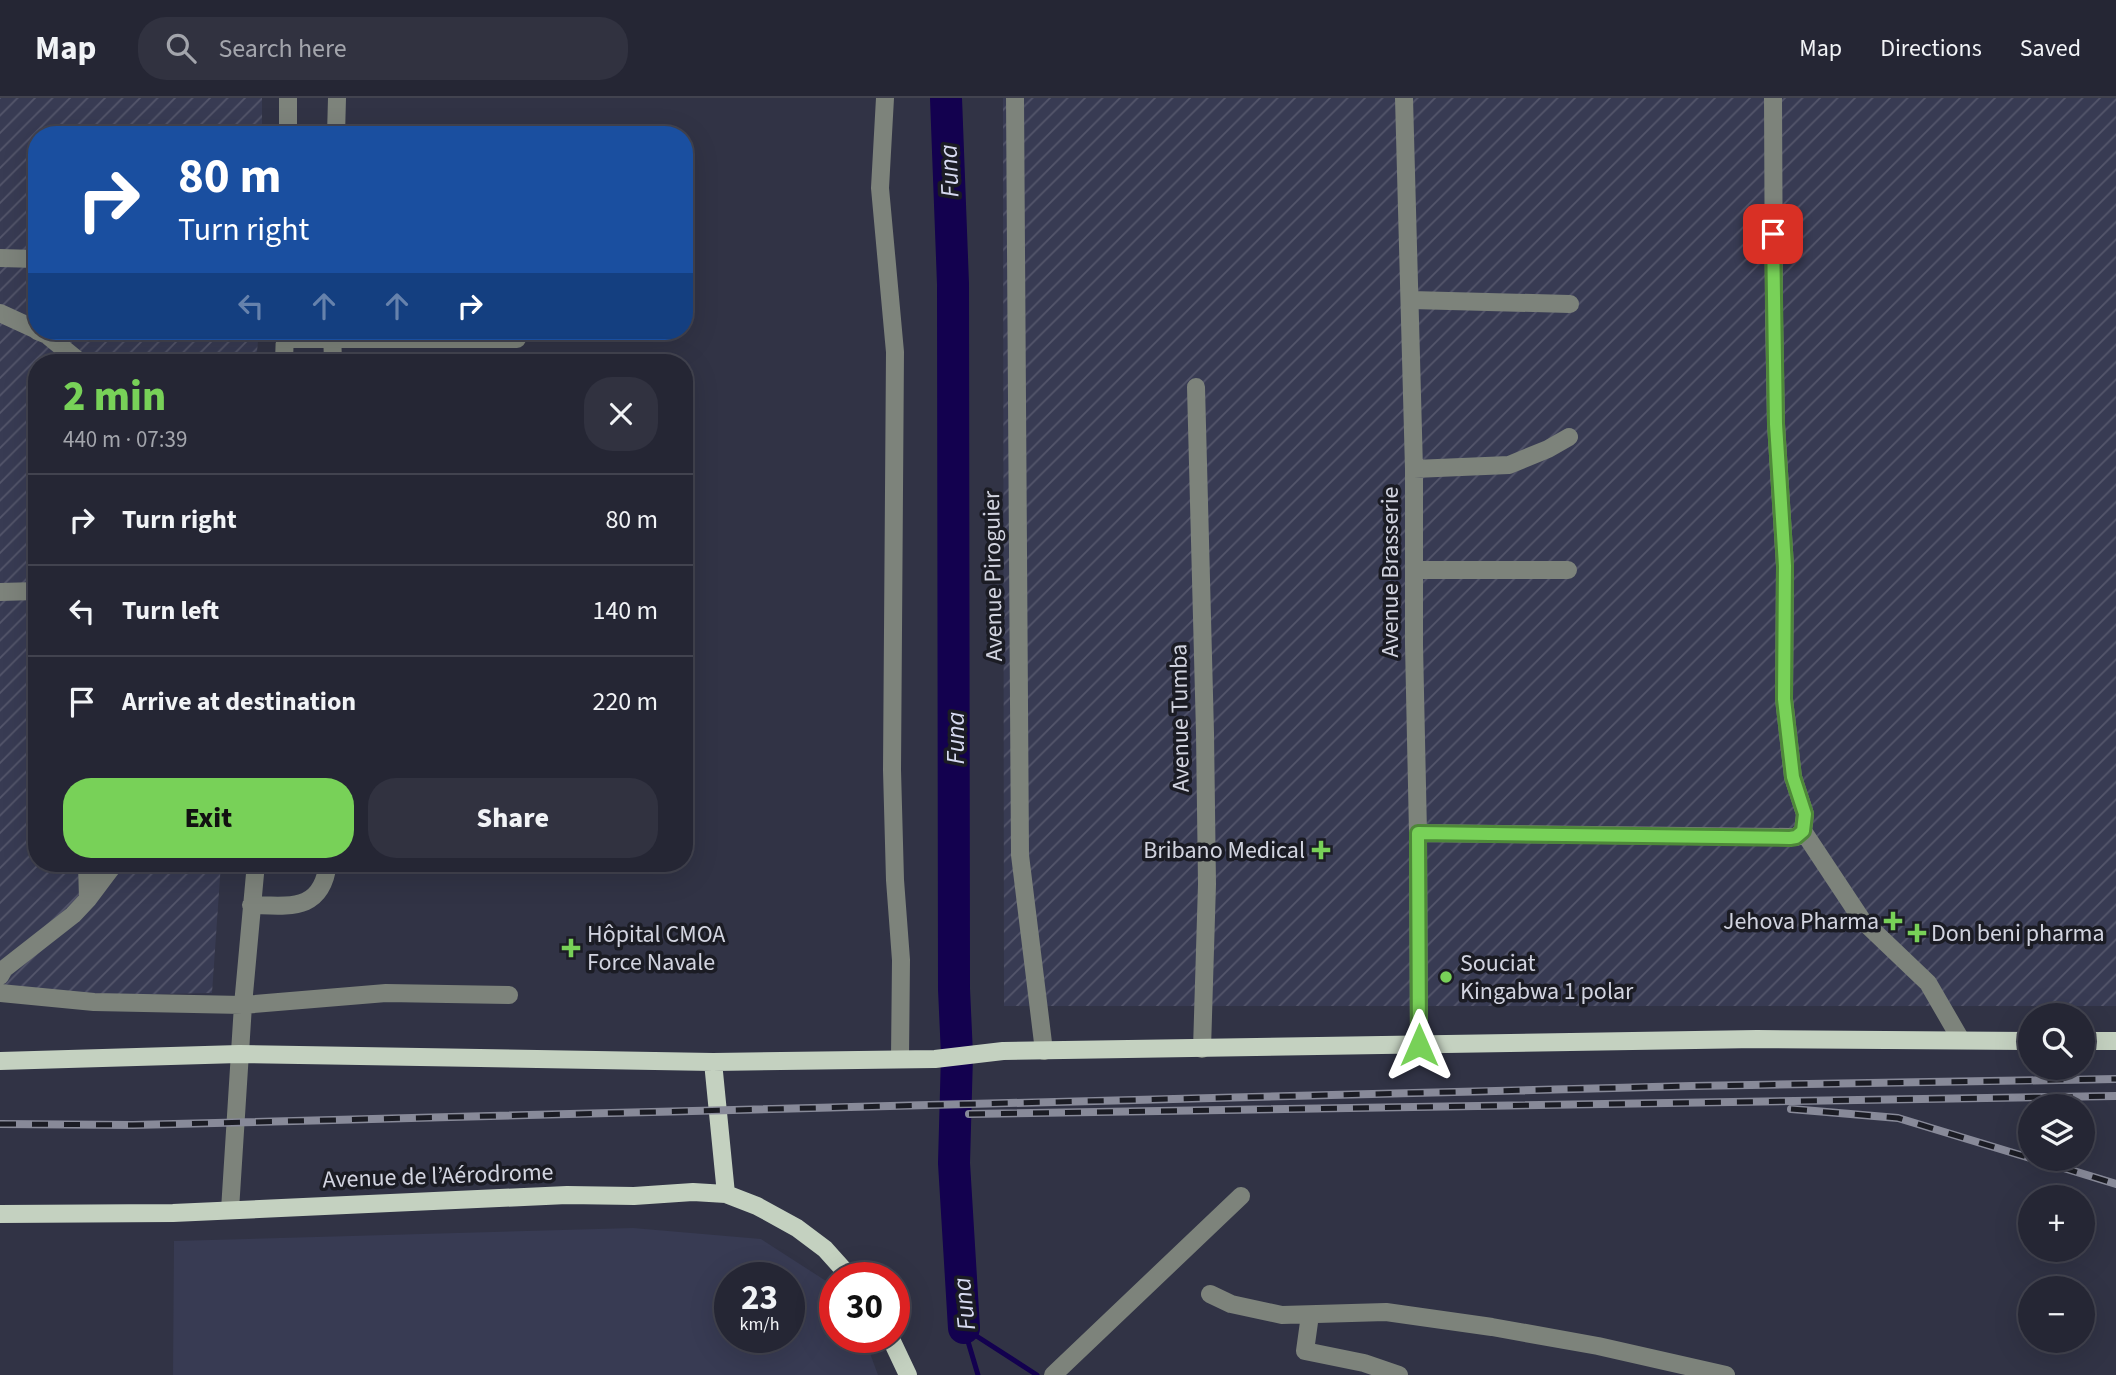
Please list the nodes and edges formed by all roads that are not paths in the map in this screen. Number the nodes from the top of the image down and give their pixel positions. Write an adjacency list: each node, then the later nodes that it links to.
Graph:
1 (288, 98): 7 (street)
2 (337, 98): 8 (street)
3 (885, 98): 44 (street)
4 (1015, 98): 42 (street, Avenue Piroguier)
5 (1404, 98): 11 (street, Avenue Brasserie)
6 (1773, 98): 24 (street)
7 (288, 126)
8 (336, 126)
9 (0, 258): 10 (street)
10 (28, 259)
11 (1411, 300): 12 (street); 19 (street, Avenue Brasserie)
12 (1570, 304)
13 (0, 313): 14 (street)
14 (28, 327)
15 (53, 340): 16 (street)
16 (70, 354)
17 (1196, 387): 41 (street, Avenue Tumba)
18 (1569, 437): 19 (street)
19 (1414, 469): 20 (street, Avenue Brasserie)
20 (1414, 570): 21 (street); 25 (street, Avenue Brasserie)
21 (1568, 570)
22 (28, 591): 23 (street)
23 (0, 592)
24 (1803, 831): 25 (street); 36 (street)
25 (1418, 833): 40 (street, Avenue Brasserie)
26 (88, 872): 30 (street)
27 (108, 872): 30 (street)
28 (255, 872): 31 (street)
29 (326, 872): 31 (street)
30 (88, 899): 32 (street)
31 (251, 905): 35 (street)
32 (0, 976)
33 (0, 993): 35 (street)
34 (509, 995): 35 (street)
35 (243, 1004): 43 (street)
36 (1961, 1041): 37 (main road); 40 (main road)
37 (2018, 1041)
38 (2095, 1041): 39 (main road)
39 (2116, 1041)
40 (1419, 1045): 41 (main road)
41 (1202, 1049): 42 (main road)
42 (1044, 1051): 44 (main road)
43 (239, 1054): 45 (main road); 46 (main road); 49 (street)
44 (900, 1058): 46 (main road)
45 (0, 1061)
46 (713, 1062): 47 (main road)
47 (726, 1194): 49 (main road, Avenue de l’Aérodrome); 51 (main road, Avenue de l’Aérodrome)
48 (1241, 1196): 55 (street)
49 (230, 1210): 50 (main road, Avenue de l’Aérodrome)
50 (0, 1214)
51 (837, 1262)
52 (1210, 1294): 53 (street)
53 (1310, 1315): 57 (street); 58 (street)
54 (898, 1353): 56 (main road)
55 (1055, 1373)
56 (908, 1375)
57 (1399, 1375)
58 (1726, 1375)

